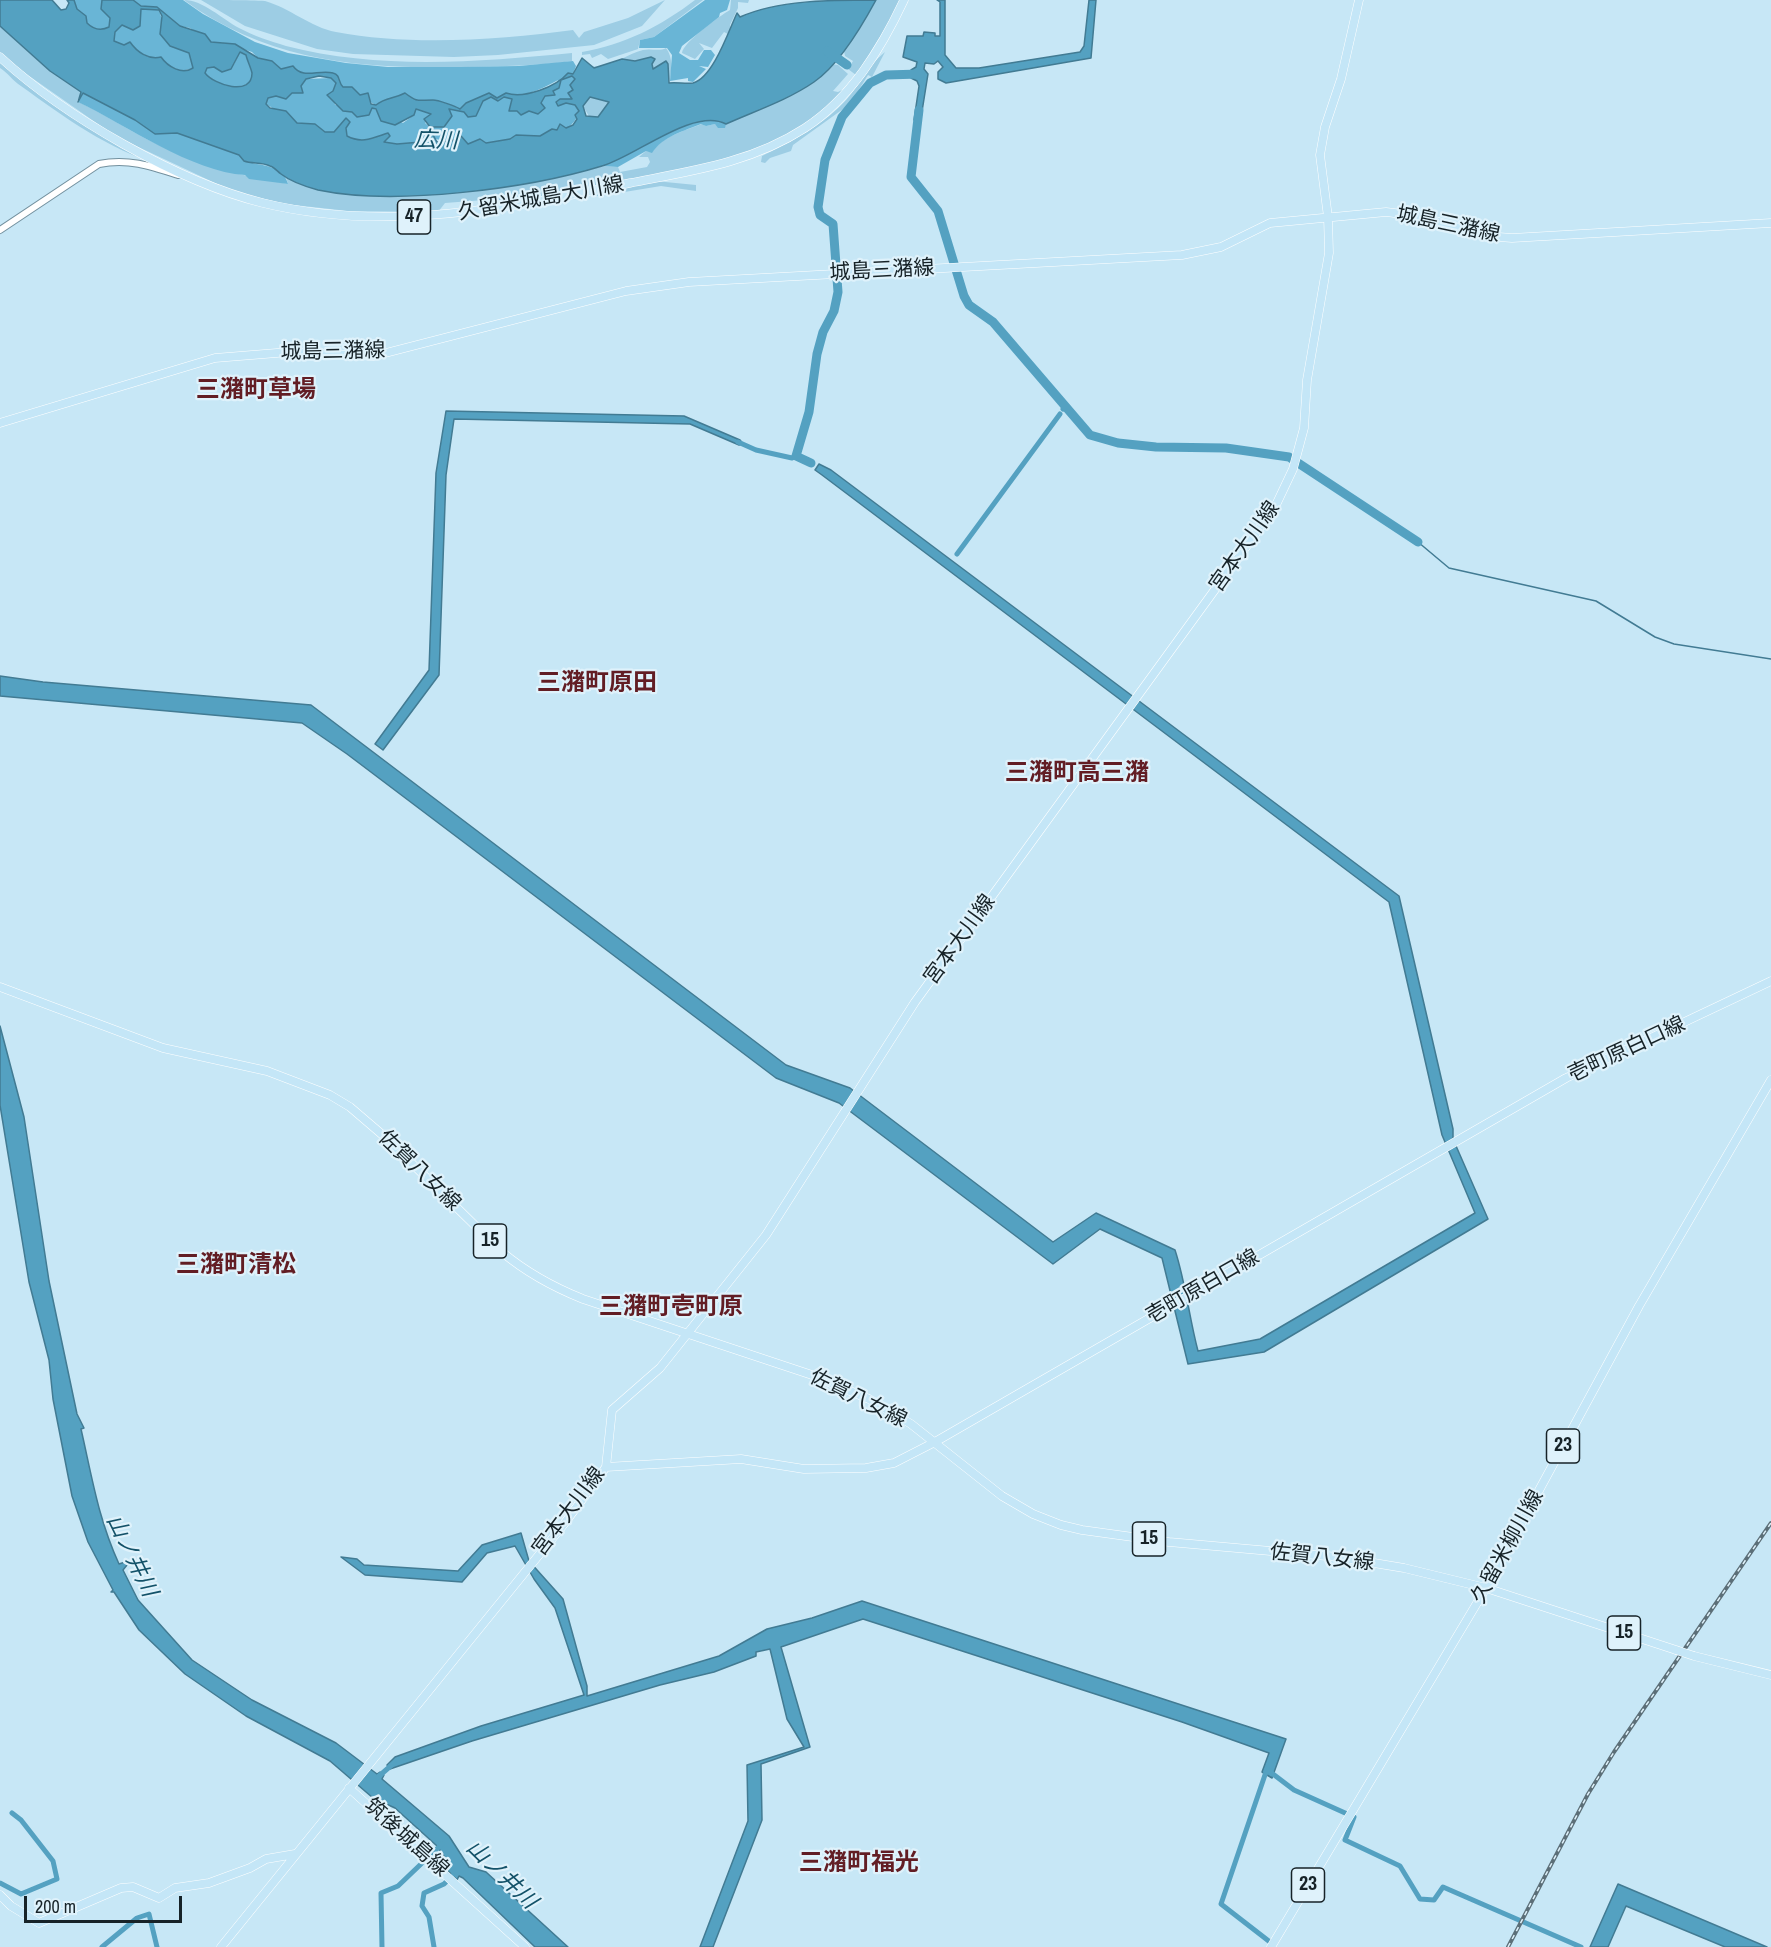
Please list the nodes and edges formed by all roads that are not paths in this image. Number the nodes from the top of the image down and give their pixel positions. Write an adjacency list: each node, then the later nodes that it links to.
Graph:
1 (904, 0): 4 (main road, 久留米城島大川線 / 47)
2 (1359, 0): 5 (main road, 宮本大川線)
3 (0, 57): 4 (main road, 久留米城島大川線 / 47)
4 (198, 181): 7 (street)
5 (1328, 217): 6 (main road, 城島三潴線); 8 (main road, 城島三潴線); 12 (main road, 宮本大川線)
6 (1771, 223)
7 (0, 230)
8 (0, 423)
9 (1771, 981): 13 (main road, 壱町原白口線)
10 (0, 987): 12 (main road, 佐賀八女線 / 15)
11 (1771, 1080): 15 (main road, 久留米柳川線 / 23)
12 (689, 1334): 13 (main road, 佐賀八女線 / 15); 14 (main road, 宮本大川線)
13 (935, 1442): 14 (main road, 壱町原白口線); 15 (main road, 佐賀八女線 / 15)
14 (606, 1467): 17 (main road, 宮本大川線)
15 (1486, 1588): 16 (main road, 佐賀八女線 / 15, bridge); 22 (main road, 久留米柳川線 / 23)
16 (1771, 1675)
17 (350, 1787): 18 (main road, 筑後城島線); 21 (main road, 筑後城島線)
18 (295, 1854): 19 (main road); 20 (main road)
19 (0, 1895)
20 (221, 1947)
21 (525, 1947)
22 (1271, 1947)

